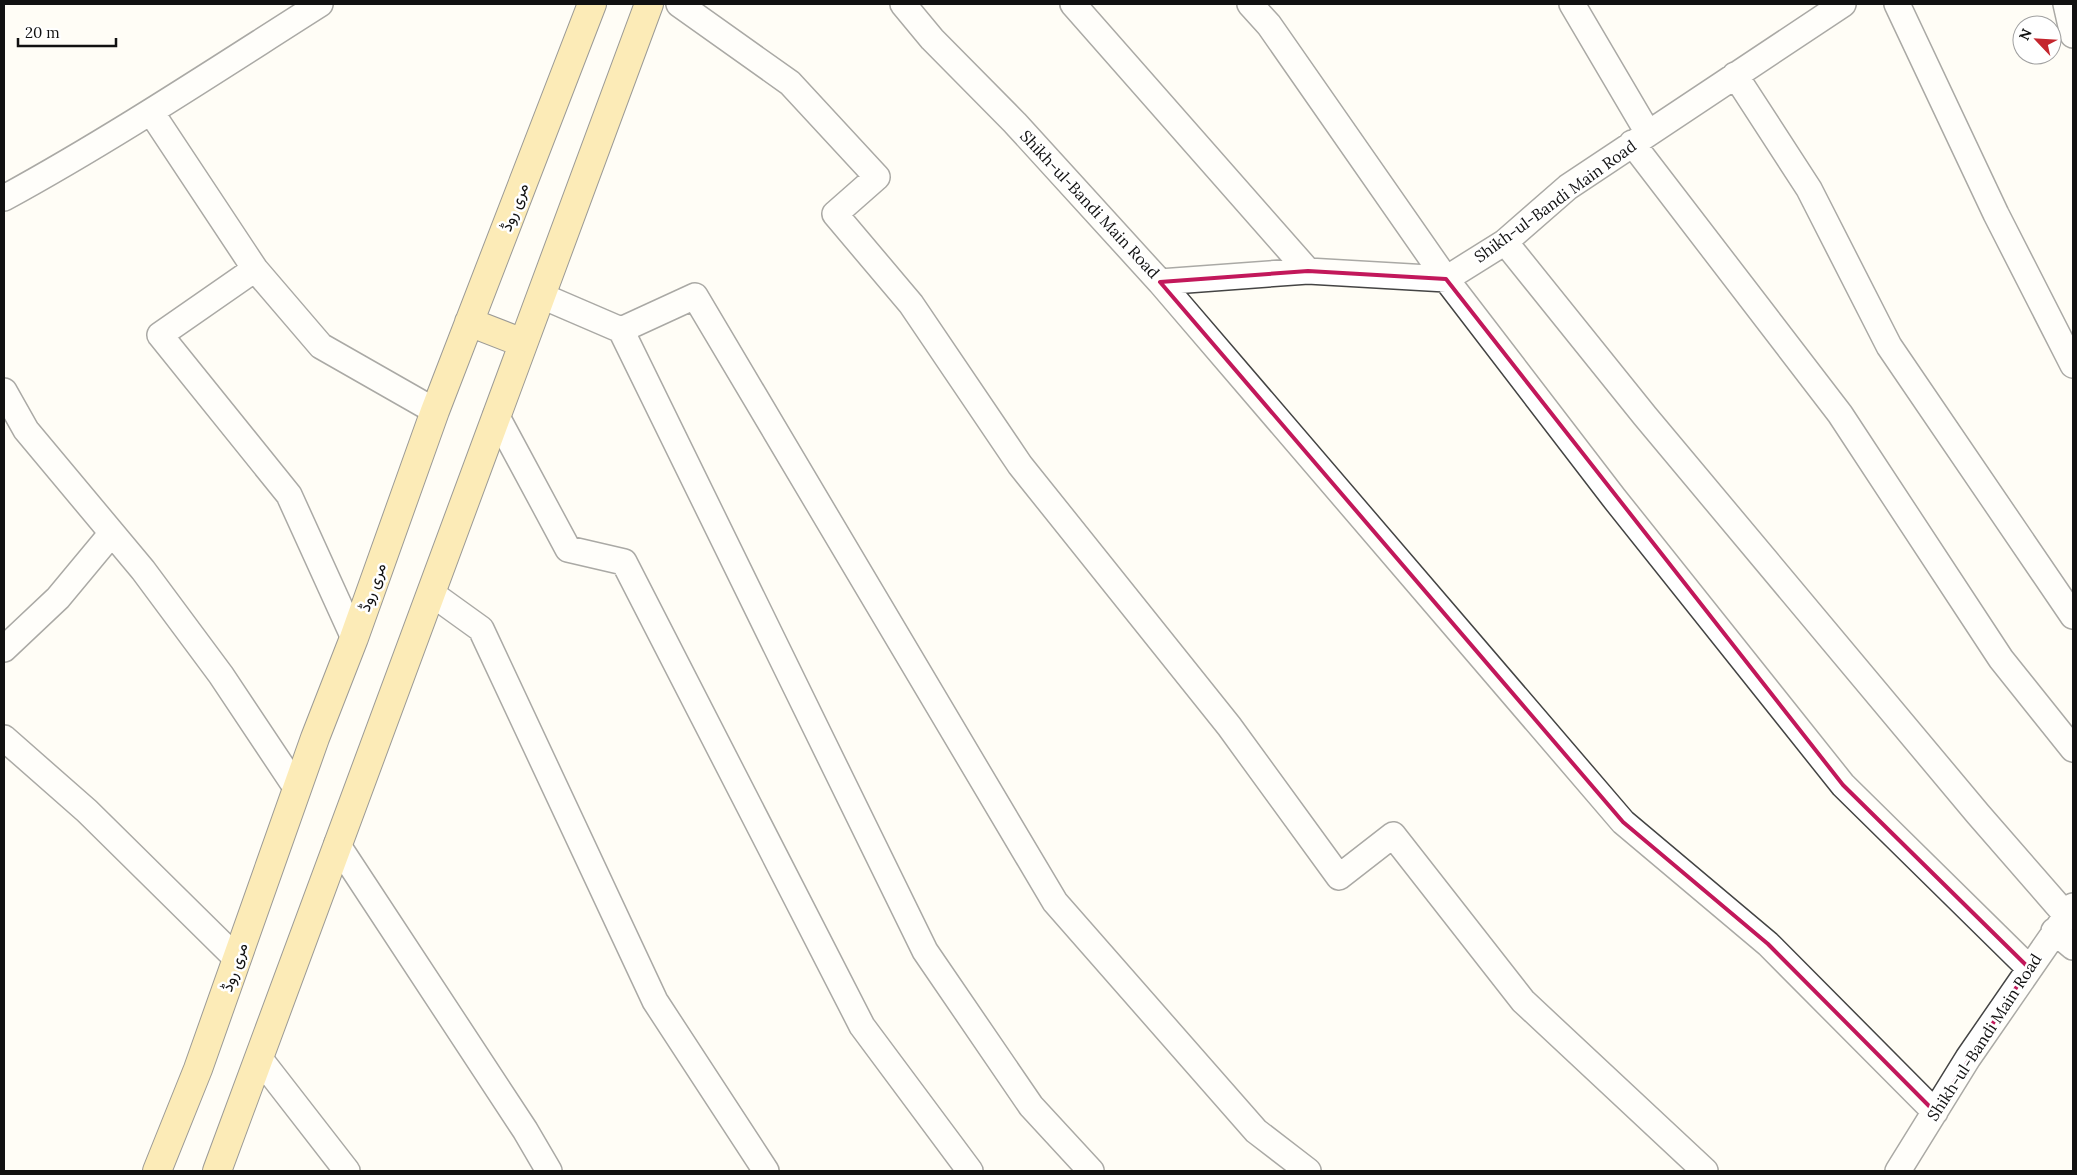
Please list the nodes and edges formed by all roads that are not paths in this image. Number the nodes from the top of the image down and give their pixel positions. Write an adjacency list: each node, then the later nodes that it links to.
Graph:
1 (320, 4): 14 (street)
2 (592, 4): 23 (main road, مری روڈ)
3 (649, 4): 22 (main road)
4 (679, 4): 53 (street)
5 (903, 4): 21 (street, Shikh-ul-Bandi Main Road)
6 (1073, 4): 19 (street)
7 (1250, 4): 20 (street)
8 (1572, 4): 15 (street)
9 (1843, 4): 13 (street, Shikh-ul-Bandi Main Road)
10 (1897, 4): 26 (street)
11 (2066, 4): 12 (street)
12 (2073, 35)
13 (1734, 75): 15 (street, Shikh-ul-Bandi Main Road); 32 (street)
14 (151, 112): 16 (street); 18 (street)
15 (1640, 138): 17 (street, Shikh-ul-Bandi Main Road); 36 (street)
16 (4, 198)
17 (1505, 242): 20 (street, Shikh-ul-Bandi Main Road); 39 (street)
18 (255, 269): 28 (street); 33 (street)
19 (1308, 271): 20 (street, Shikh-ul-Bandi Main Road); 21 (street, Shikh-ul-Bandi Main Road)
20 (1446, 279): 42 (street)
21 (1160, 282): 44 (street)
22 (542, 296): 24 (street); 25 (main road)
23 (469, 322): 25 (main road); 28 (main road, مری روڈ)
24 (621, 330): 51 (street); 52 (street)
25 (523, 343): 29 (main road)
26 (2073, 365)
27 (4, 391): 30 (street)
28 (435, 411): 33 (main road, مری روڈ)
29 (496, 415): 31 (main road); 50 (street)
30 (112, 533): 34 (street); 37 (street)
31 (431, 593): 38 (main road); 49 (street)
32 (2073, 616)
33 (354, 638): 37 (main road, مری روڈ)
34 (4, 649)
35 (4, 738): 41 (street)
36 (2073, 749)
37 (298, 789): 41 (main road, مری روڈ)
38 (338, 844): 43 (main road); 48 (street)
39 (2064, 917): 40 (street); 42 (street, Shikh-ul-Bandi Main Road)
40 (2073, 947)
41 (236, 958): 45 (main road, مری روڈ)
42 (2029, 968): 44 (street, Shikh-ul-Bandi Main Road)
43 (260, 1059): 46 (main road); 47 (street)
44 (1934, 1112): 54 (street, Shikh-ul-Bandi Main Road)
45 (157, 1171)
46 (217, 1171)
47 (347, 1171)
48 (549, 1171)
49 (766, 1171)
50 (970, 1171)
51 (1091, 1171)
52 (1308, 1171)
53 (1705, 1171)
54 (1898, 1171)

